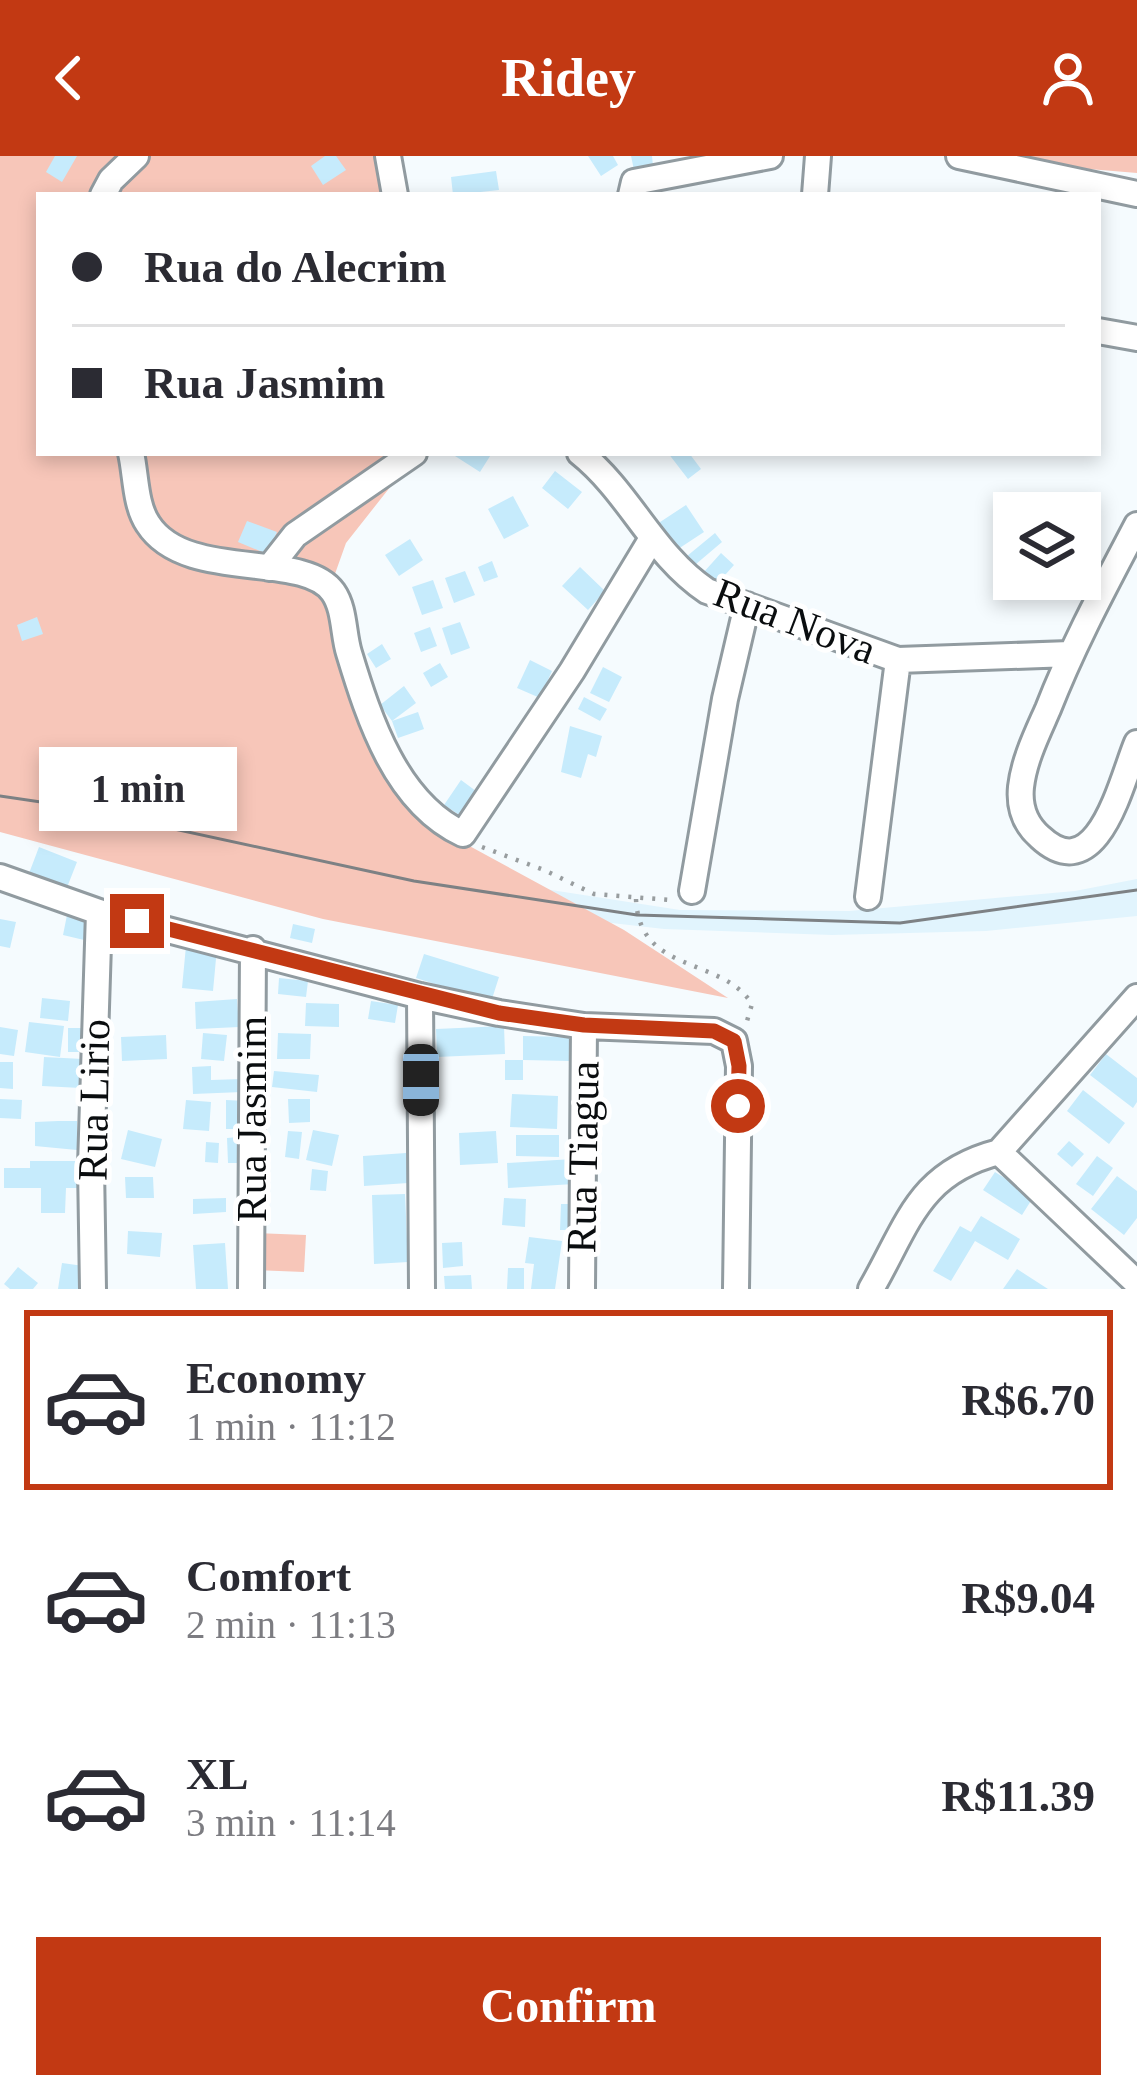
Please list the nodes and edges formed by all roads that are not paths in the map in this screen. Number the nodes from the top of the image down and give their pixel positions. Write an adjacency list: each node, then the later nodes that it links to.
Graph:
1 (136, 156): 6 (street)
2 (388, 156): 7 (street)
3 (770, 156): 8 (street)
4 (818, 156): 9 (street)
5 (959, 156): 10 (street)
6 (105, 192)
7 (394, 192)
8 (632, 192)
9 (815, 192)
10 (1137, 194)
11 (1101, 332): 12 (street)
12 (1137, 338)
13 (131, 456): 18 (street)
14 (410, 456): 18 (street)
15 (583, 456): 17 (street, Rua Nova)
16 (1137, 525): 20 (street)
17 (651, 540): 18 (street); 19 (street, Rua Nova)
18 (269, 568)
19 (747, 605): 21 (street, Rua Nova); 24 (street)
20 (1070, 654): 21 (street, Rua Nova); 22 (street)
21 (898, 660): 25 (street)
22 (1134, 758)
23 (0, 878): 26 (street, Rua Jasmim)
24 (692, 891)
25 (868, 897)
26 (99, 912): 27 (street, Rua Jasmim); 33 (street, Rua Lirio)
27 (253, 950): 28 (street, Rua Jasmim); 34 (street, Rua Jasmim)
28 (420, 996): 30 (street, Rua Jasmim); 35 (street)
29 (1137, 998): 31 (street)
30 (584, 1025): 36 (street, Rua Tiagua); 37 (street, Rua Jasmim)
31 (999, 1152): 32 (street); 38 (street)
32 (1137, 1283)
33 (93, 1289)
34 (251, 1289)
35 (422, 1289)
36 (582, 1289)
37 (736, 1289)
38 (871, 1289)

